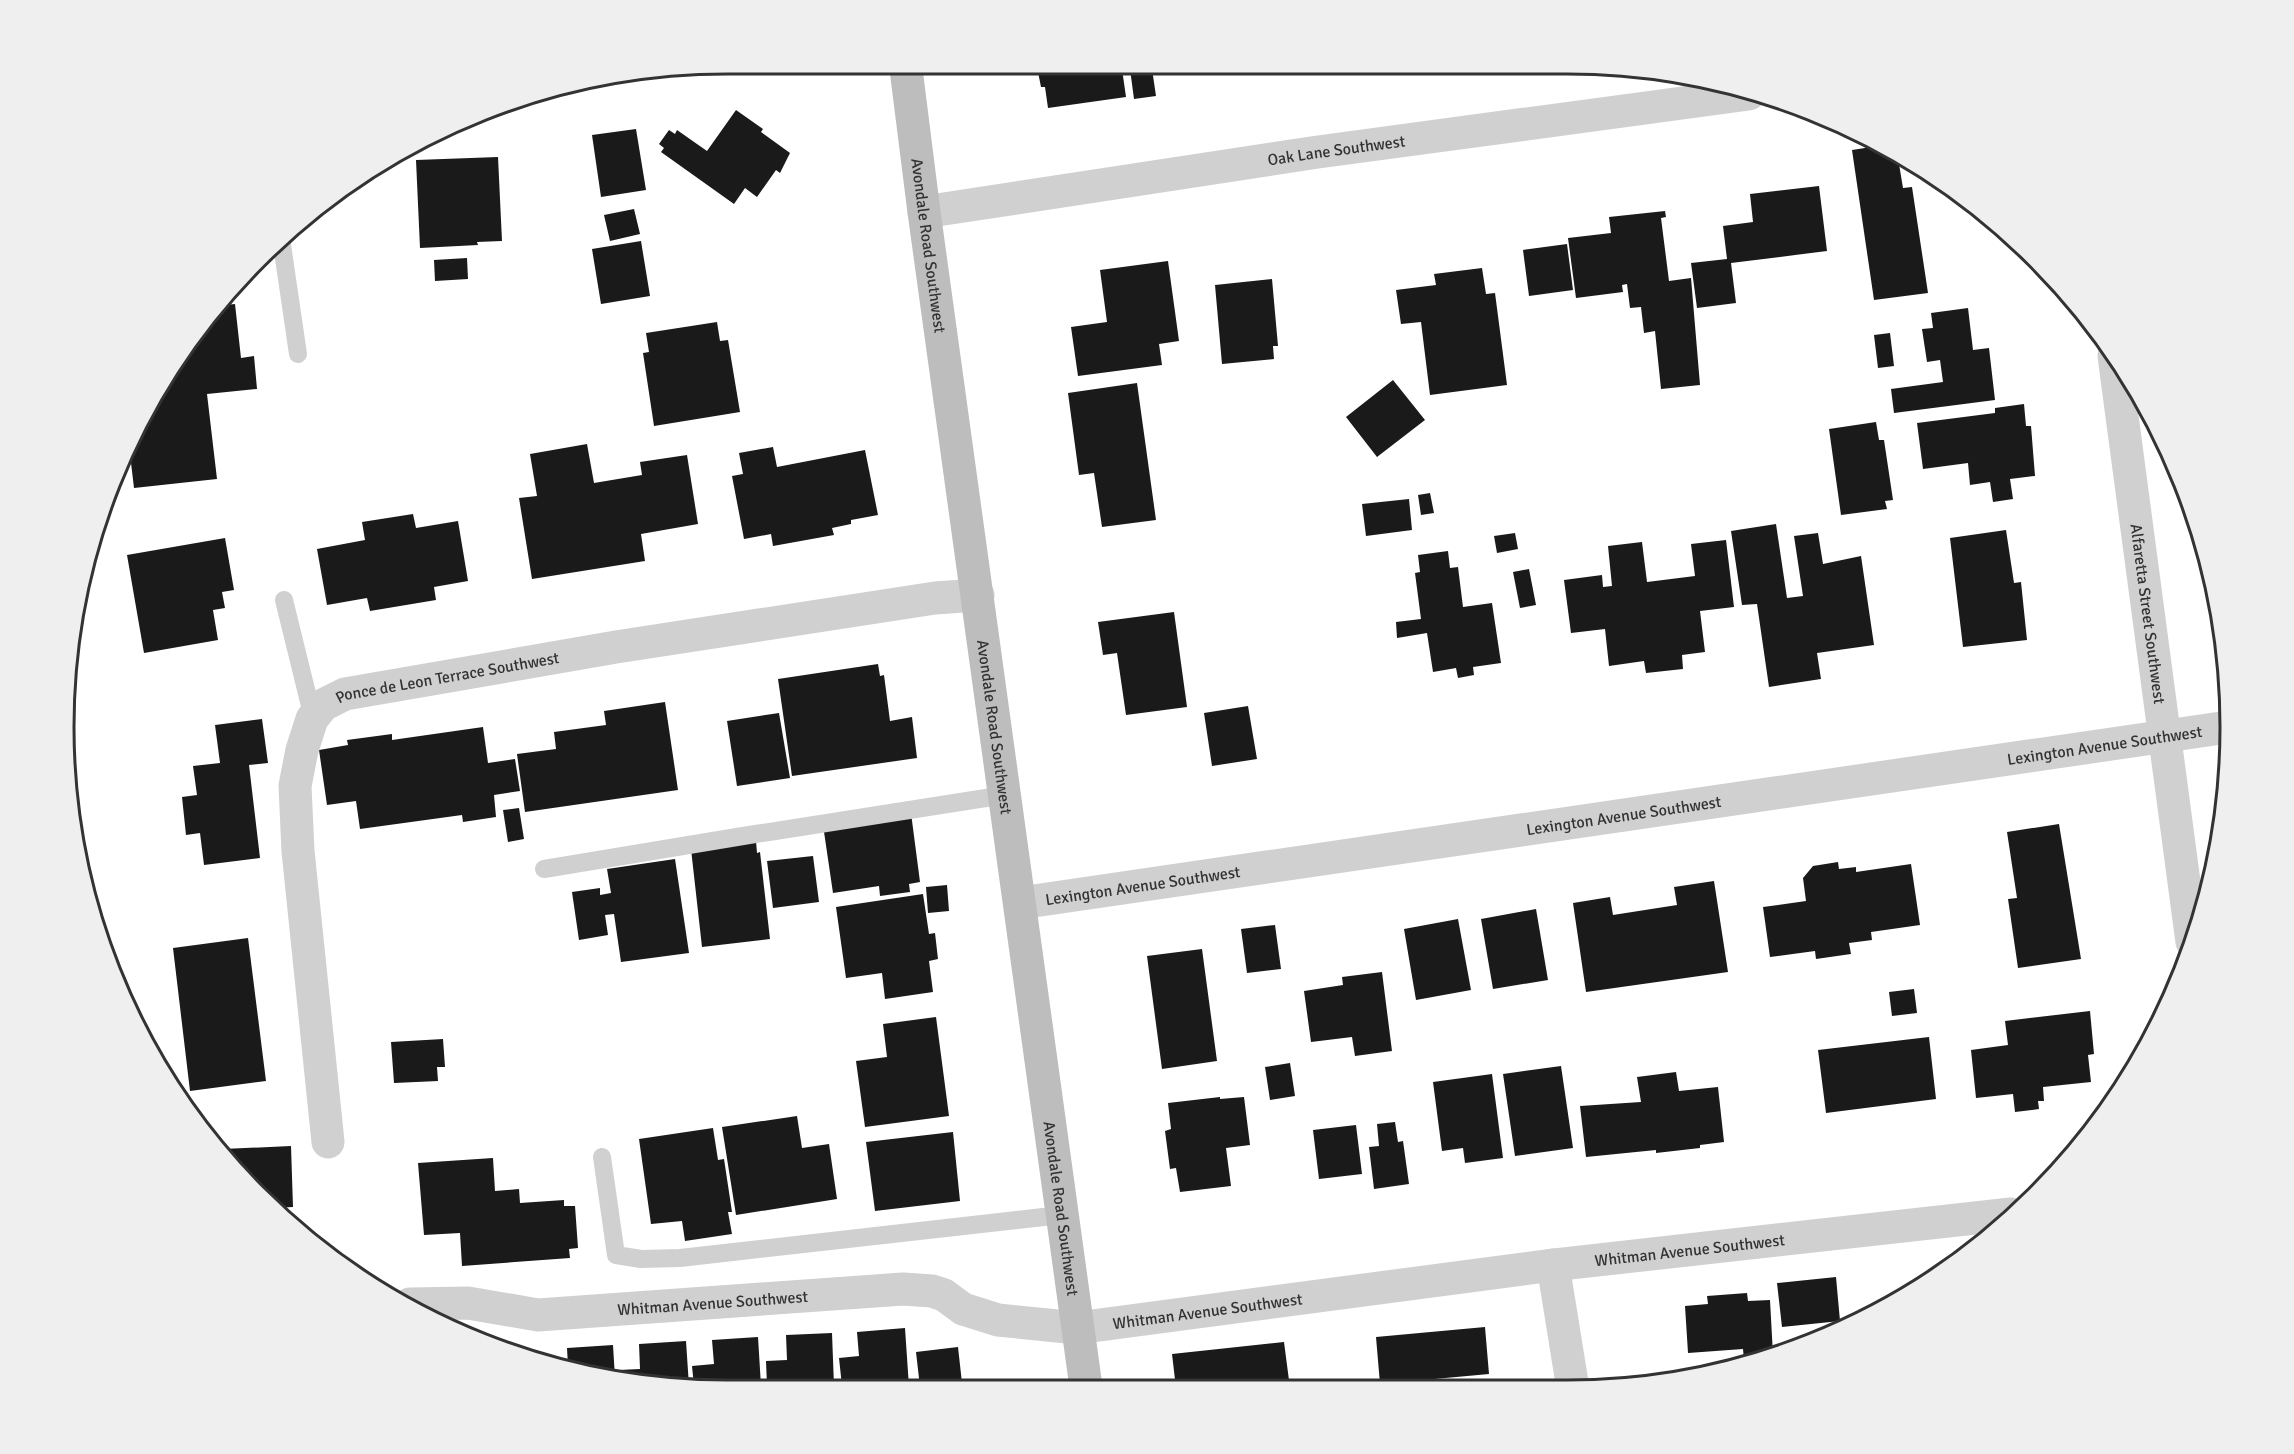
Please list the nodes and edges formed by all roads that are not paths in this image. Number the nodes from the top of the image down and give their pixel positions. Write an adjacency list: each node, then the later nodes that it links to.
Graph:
1 (907, 74): 3 (street, Avondale Road Southwest)
2 (1735, 96): 3 (street, Oak Lane Southwest)
3 (924, 213): 7 (street, Avondale Road Southwest)
4 (283, 249): 5 (lane)
5 (298, 354)
6 (2116, 374): 11 (street, Alfaretta Street Southwest)
7 (978, 595): 9 (street, Ponce de Leon Terrace Southwest); 12 (street, Avondale Road Southwest)
8 (284, 600): 9 (lane)
9 (313, 718): 16 (street)
10 (2220, 728): 11 (street, Lexington Avenue Southwest)
11 (2163, 736): 14 (street, Lexington Avenue Southwest); 15 (street, Alfaretta Street Southwest)
12 (1005, 795): 13 (lane); 14 (street, Avondale Road Southwest)
13 (544, 869)
14 (1020, 903): 18 (street, Avondale Road Southwest)
15 (2190, 925)
16 (328, 1142)
17 (602, 1157): 18 (lane)
18 (1061, 1215): 22 (street, Avondale Road Southwest)
19 (2001, 1215): 20 (street, Whitman Avenue Southwest)
20 (1553, 1265): 22 (street, Whitman Avenue Southwest); 24 (street)
21 (421, 1304): 22 (street, Whitman Avenue Southwest)
22 (1077, 1328): 23 (street, Avondale Road Southwest)
23 (1085, 1380)
24 (1572, 1380)

